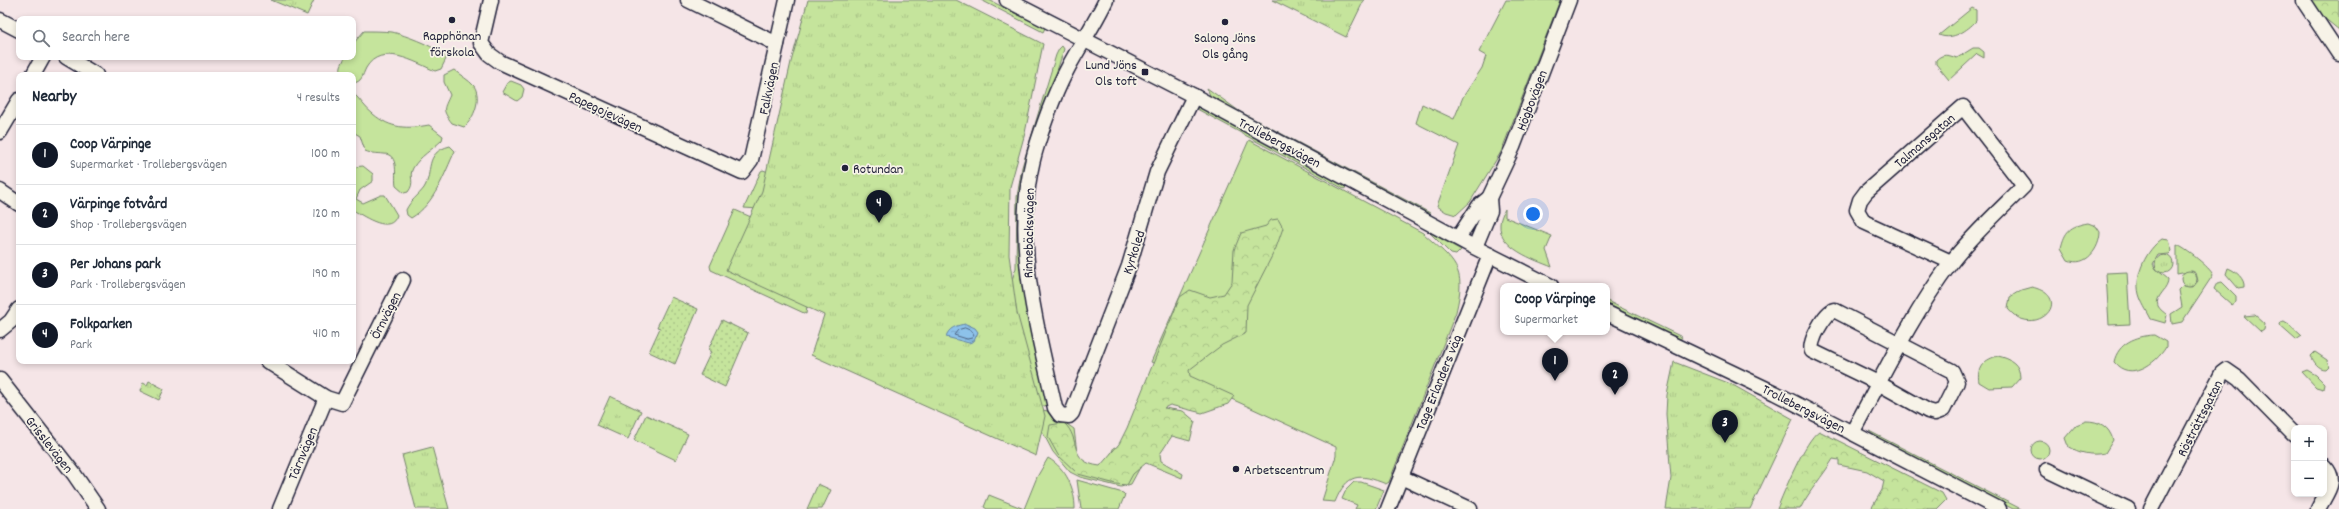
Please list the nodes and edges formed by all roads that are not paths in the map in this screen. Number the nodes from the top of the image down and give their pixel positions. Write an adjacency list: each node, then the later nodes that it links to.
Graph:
1 (491, 0): 20 (street, Papegojevägen)
2 (688, 0): 11 (street)
3 (787, 0): 11 (street, Falkvägen)
4 (1007, 0): 10 (street, Trollebergsvägen)
5 (1106, 0): 10 (street)
6 (1569, 0): 22 (street, Högbovägen)
7 (2304, 0): 12 (street)
8 (0, 20): 9 (street)
9 (16, 28)
10 (1084, 40): 17 (street, Trollebergsvägen); 38 (street, Rinnebäcksvägen)
11 (777, 44): 20 (street, Falkvägen)
12 (2339, 54)
13 (41, 60): 15 (street)
14 (71, 60): 16 (street)
15 (35, 72)
16 (91, 72)
17 (1194, 96): 24 (street, Trollebergsvägen); 38 (street, Kyrkoled)
18 (16, 105): 19 (street)
19 (0, 132)
20 (742, 172)
21 (0, 191): 23 (street)
22 (1489, 198): 24 (street, Högbovägen); 25 (street, Högbovägen)
23 (16, 202)
24 (1458, 238): 25 (street, Trollebergsvägen)
25 (1475, 247): 26 (street, Trollebergsvägen)
26 (1490, 255): 29 (street, Trollebergsvägen); 43 (street, Tage Erlanders väg)
27 (1951, 262): 27 (street, Talmansgatan); 33 (street, Talmansgatan)
28 (403, 280): 37 (street, Örnvägen)
29 (1545, 283)
30 (16, 313): 32 (street)
31 (1610, 314): 40 (street, Trollebergsvägen)
32 (0, 330)
33 (1899, 342): 36 (street, Talmansgatan); 36 (street); 36 (street)
34 (272, 364): 37 (street, Örnvägen)
35 (0, 380): 46 (street, Grisslevägen)
36 (1878, 383): 40 (street, Talmansgatan)
37 (326, 398): 47 (street, Tärnvägen)
38 (1074, 409)
39 (2291, 432): 52 (street, Rösträttsgatan)
40 (1852, 433): 50 (street, Trollebergsvägen)
41 (2327, 469): 44 (street)
42 (2047, 470): 51 (street)
43 (1401, 477): 48 (street, Tage Erlanders väg); 49 (street)
44 (2327, 492)
45 (2324, 497): 53 (street)
46 (98, 509)
47 (280, 509)
48 (1388, 509)
49 (1470, 509)
50 (1999, 509)
51 (2128, 509)
52 (2152, 509)
53 (2318, 509)

